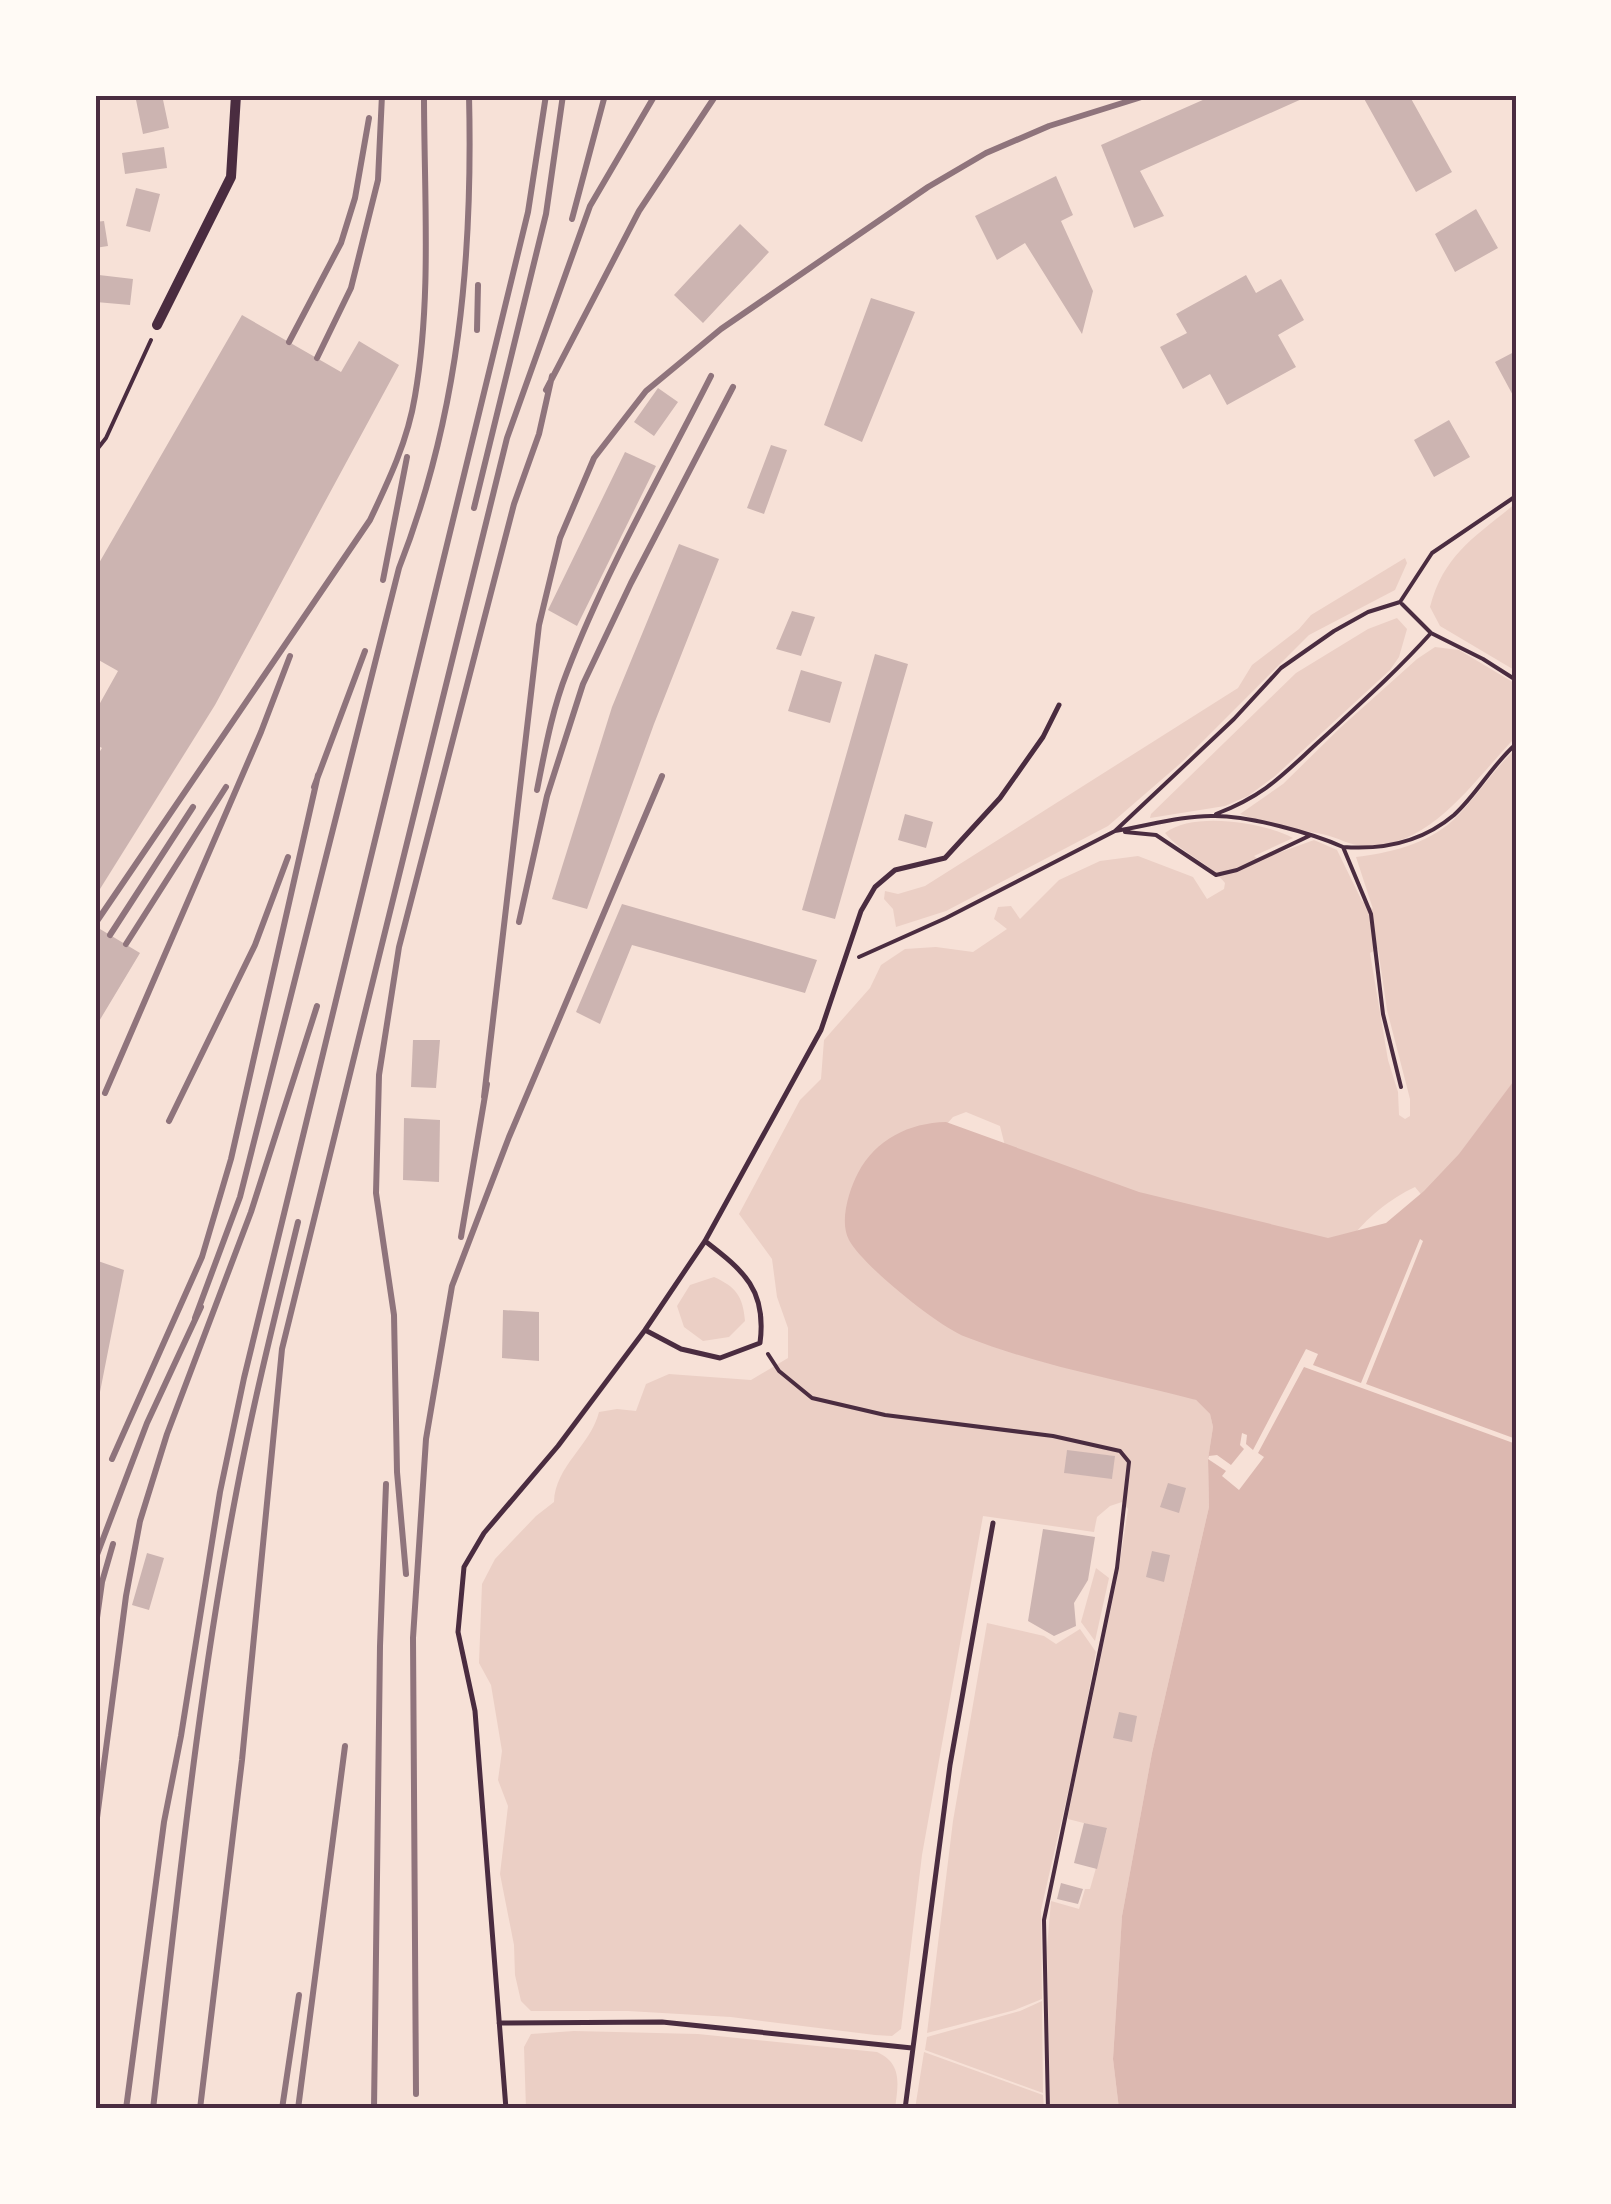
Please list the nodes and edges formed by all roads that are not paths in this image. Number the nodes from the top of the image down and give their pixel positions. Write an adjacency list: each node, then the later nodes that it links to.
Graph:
1 (236, 95): 2 (street)
2 (157, 325)
3 (1059, 706): 4 (lane)
4 (704, 1242): 5 (lane); 5 (lane)
5 (645, 1330): 7 (lane)
6 (994, 1523): 8 (lane)
7 (498, 2023): 8 (lane); 9 (lane)
8 (912, 2048): 10 (lane)
9 (506, 2109)
10 (904, 2109)

